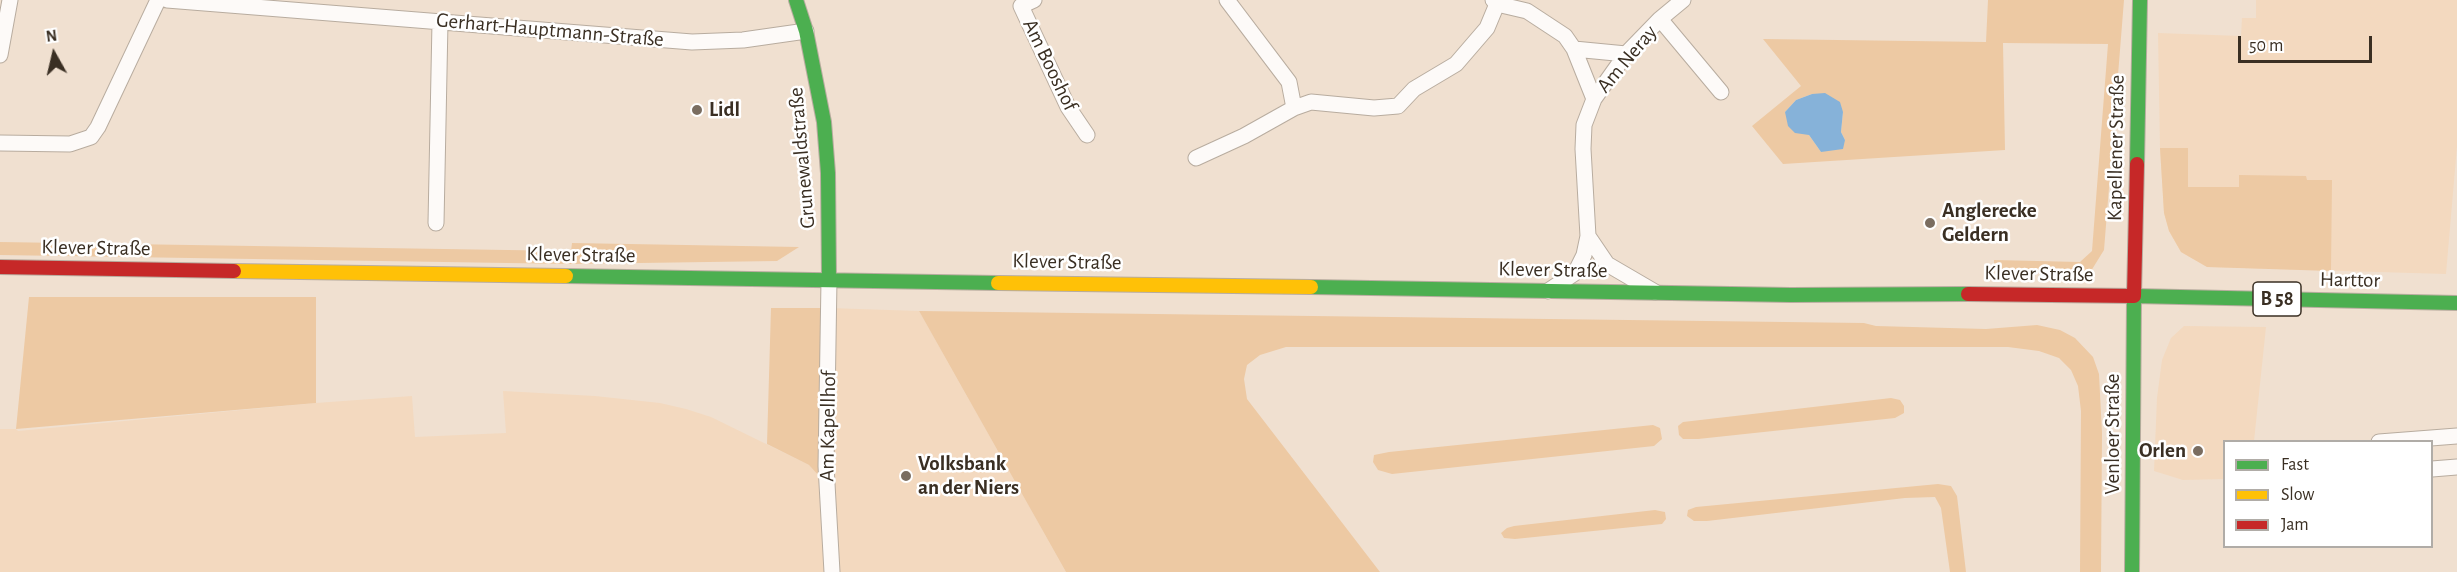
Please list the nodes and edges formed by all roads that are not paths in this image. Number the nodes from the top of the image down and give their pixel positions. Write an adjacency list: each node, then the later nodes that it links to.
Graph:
1 (10, 0): 16 (street)
2 (158, 0): 21 (street)
3 (167, 0): 10 (street, Gerhart-Hauptmann-Straße)
4 (796, 0): 13 (main road, Grunewaldstraße)
5 (1034, 0): 20 (street, Am Booshof)
6 (1227, 0): 19 (street)
7 (1683, 0): 11 (street, Am Neray)
8 (2140, 0): 29 (main road, Kapellener Straße)
9 (1495, 2): 14 (street); 19 (street)
10 (296, 5): 12 (street, Gerhart-Hauptmann-Straße)
11 (1660, 20): 15 (street, Am Neray); 17 (street)
12 (440, 22): 13 (street, Gerhart-Hauptmann-Straße); 23 (street)
13 (806, 31): 26 (main road, Grunewaldstraße)
14 (1574, 49): 15 (street); 18 (street)
15 (1626, 54): 18 (street, Am Neray)
16 (0, 55)
17 (1721, 92)
18 (1594, 99): 24 (street, Am Neray)
19 (1294, 108): 22 (street)
20 (1087, 135)
21 (0, 143)
22 (1196, 158)
23 (436, 223)
24 (1588, 236): 27 (street, Am Neray); 28 (street)
25 (0, 267): 26 (main road, Klever Straße)
26 (829, 280): 27 (main road, Klever Straße); 35 (street, Am Kapellhof)
27 (1548, 291): 28 (main road, Klever Straße)
28 (1656, 292): 29 (main road, Klever Straße)
29 (2134, 296): 30 (main road, Harttor / B 58); 36 (main road, Venloer Straße)
30 (2457, 303)
31 (2457, 436): 32 (street)
32 (2395, 440)
33 (2457, 467): 34 (street)
34 (2433, 469)
35 (832, 572)
36 (2132, 572)

